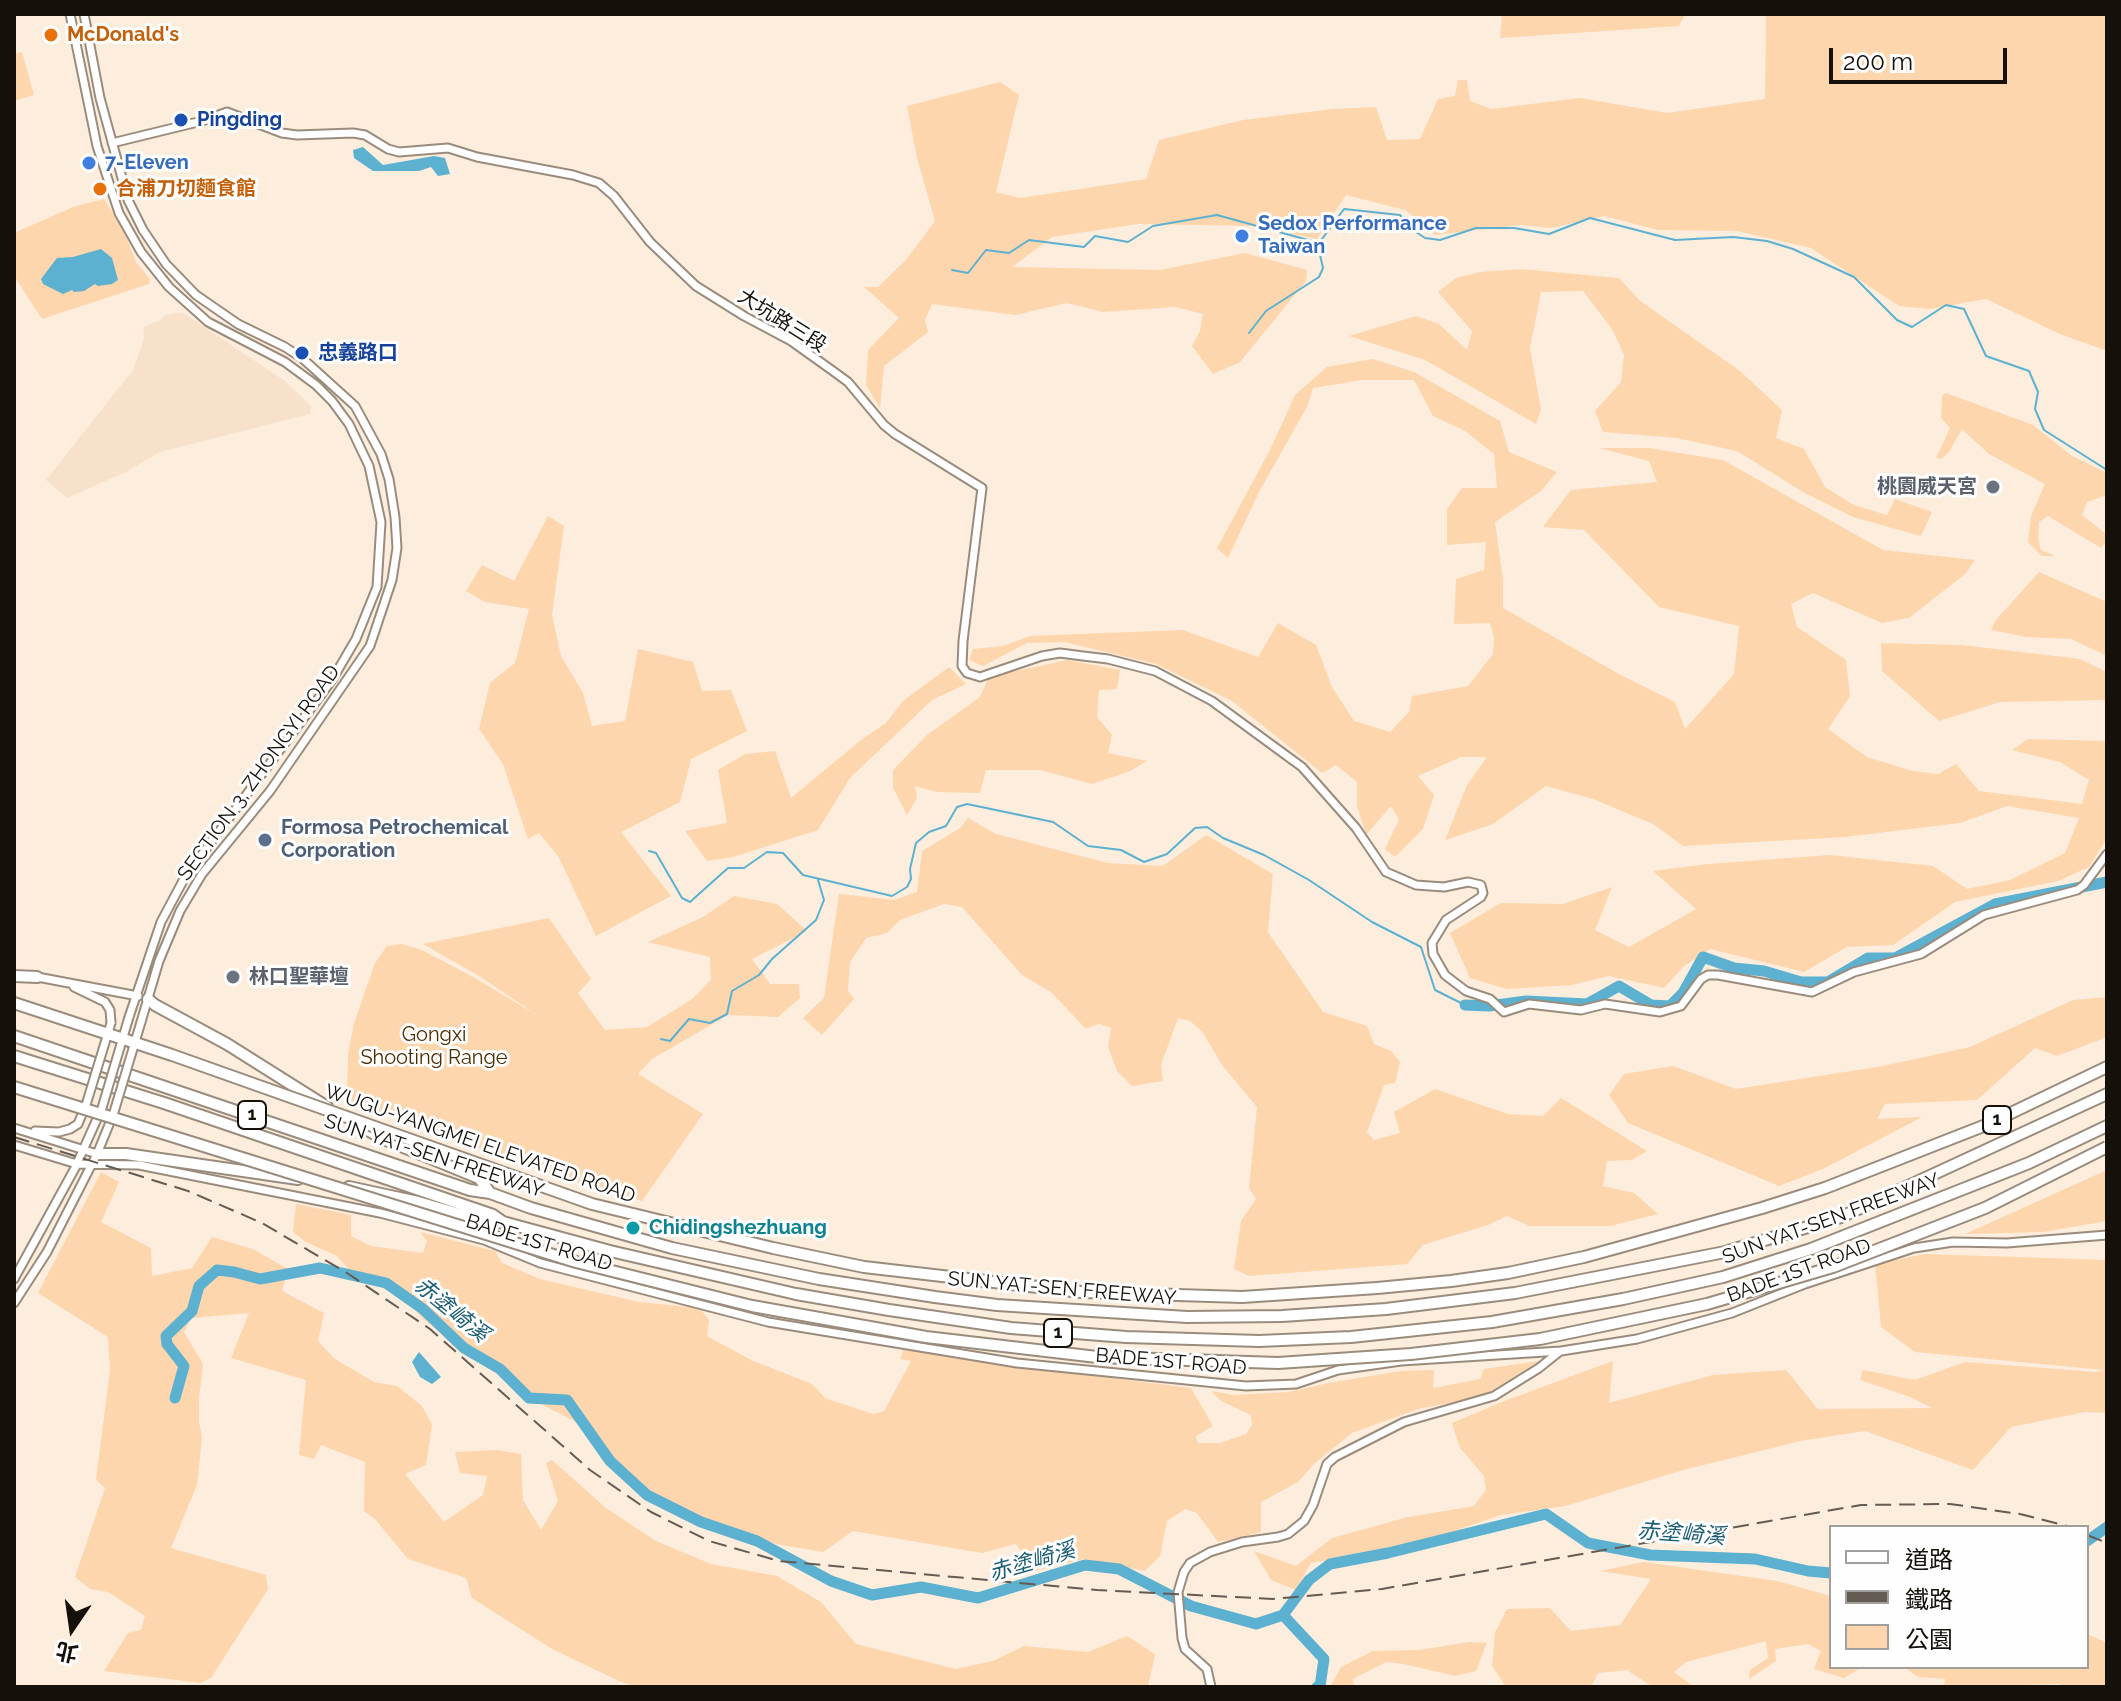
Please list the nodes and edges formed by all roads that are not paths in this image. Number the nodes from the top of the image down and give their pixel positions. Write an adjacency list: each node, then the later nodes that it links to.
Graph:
1 (70, 14): 4 (street, SECTION 3, ZHONGYI ROAD)
2 (84, 14): 3 (street, SECTION 3, ZHONGYI ROAD)
3 (112, 143): 5 (street, SECTION 3, ZHONGYI ROAD); 6 (street, 大坑路三段)
4 (322, 695): 5 (street); 10 (street, SECTION 3, ZHONGYI ROAD)
5 (333, 702): 11 (street, SECTION 3, ZHONGYI ROAD)
6 (2107, 854)
7 (14, 973): 8 (highway)
8 (37, 977): 9 (street)
9 (52, 980): 10 (street); 22 (street, bridge)
10 (135, 996): 11 (street); 25 (street, SECTION 3, ZHONGYI ROAD, bridge)
11 (148, 999): 26 (street, SECTION 3, ZHONGYI ROAD, bridge); 28 (highway)
12 (14, 1003): 17 (highway, WUGU-YANGMEI ELEVATED ROAD / 1, bridge)
13 (14, 1028): 15 (highway)
14 (14, 1036): 15 (highway, SUN YAT-SEN FREEWAY / 1)
15 (48, 1047): 28 (highway, SUN YAT-SEN FREEWAY / 1)
16 (14, 1056): 29 (highway, SUN YAT-SEN FREEWAY / 1)
17 (2107, 1067)
18 (14, 1087): 24 (highway, 1, bridge)
19 (2107, 1094): 28 (highway, SUN YAT-SEN FREEWAY / 1)
20 (2107, 1126): 29 (highway, SUN YAT-SEN FREEWAY / 1)
21 (14, 1128): 22 (street)
22 (24, 1131): 25 (street)
23 (14, 1145): 27 (street)
24 (2107, 1147)
25 (84, 1150): 26 (street); 27 (street, SECTION 3, ZHONGYI ROAD)
26 (95, 1159): 27 (street); 29 (highway); 32 (street, SECTION 3, ZHONGYI ROAD); 33 (street, BADE 1ST ROAD)
27 (77, 1164): 31 (street, SECTION 3, ZHONGYI ROAD)
28 (490, 1193)
29 (503, 1222)
30 (2107, 1235): 33 (street, BADE 1ST ROAD)
31 (14, 1279)
32 (14, 1303)
33 (1561, 1351): 34 (street)
34 (1211, 1687)

